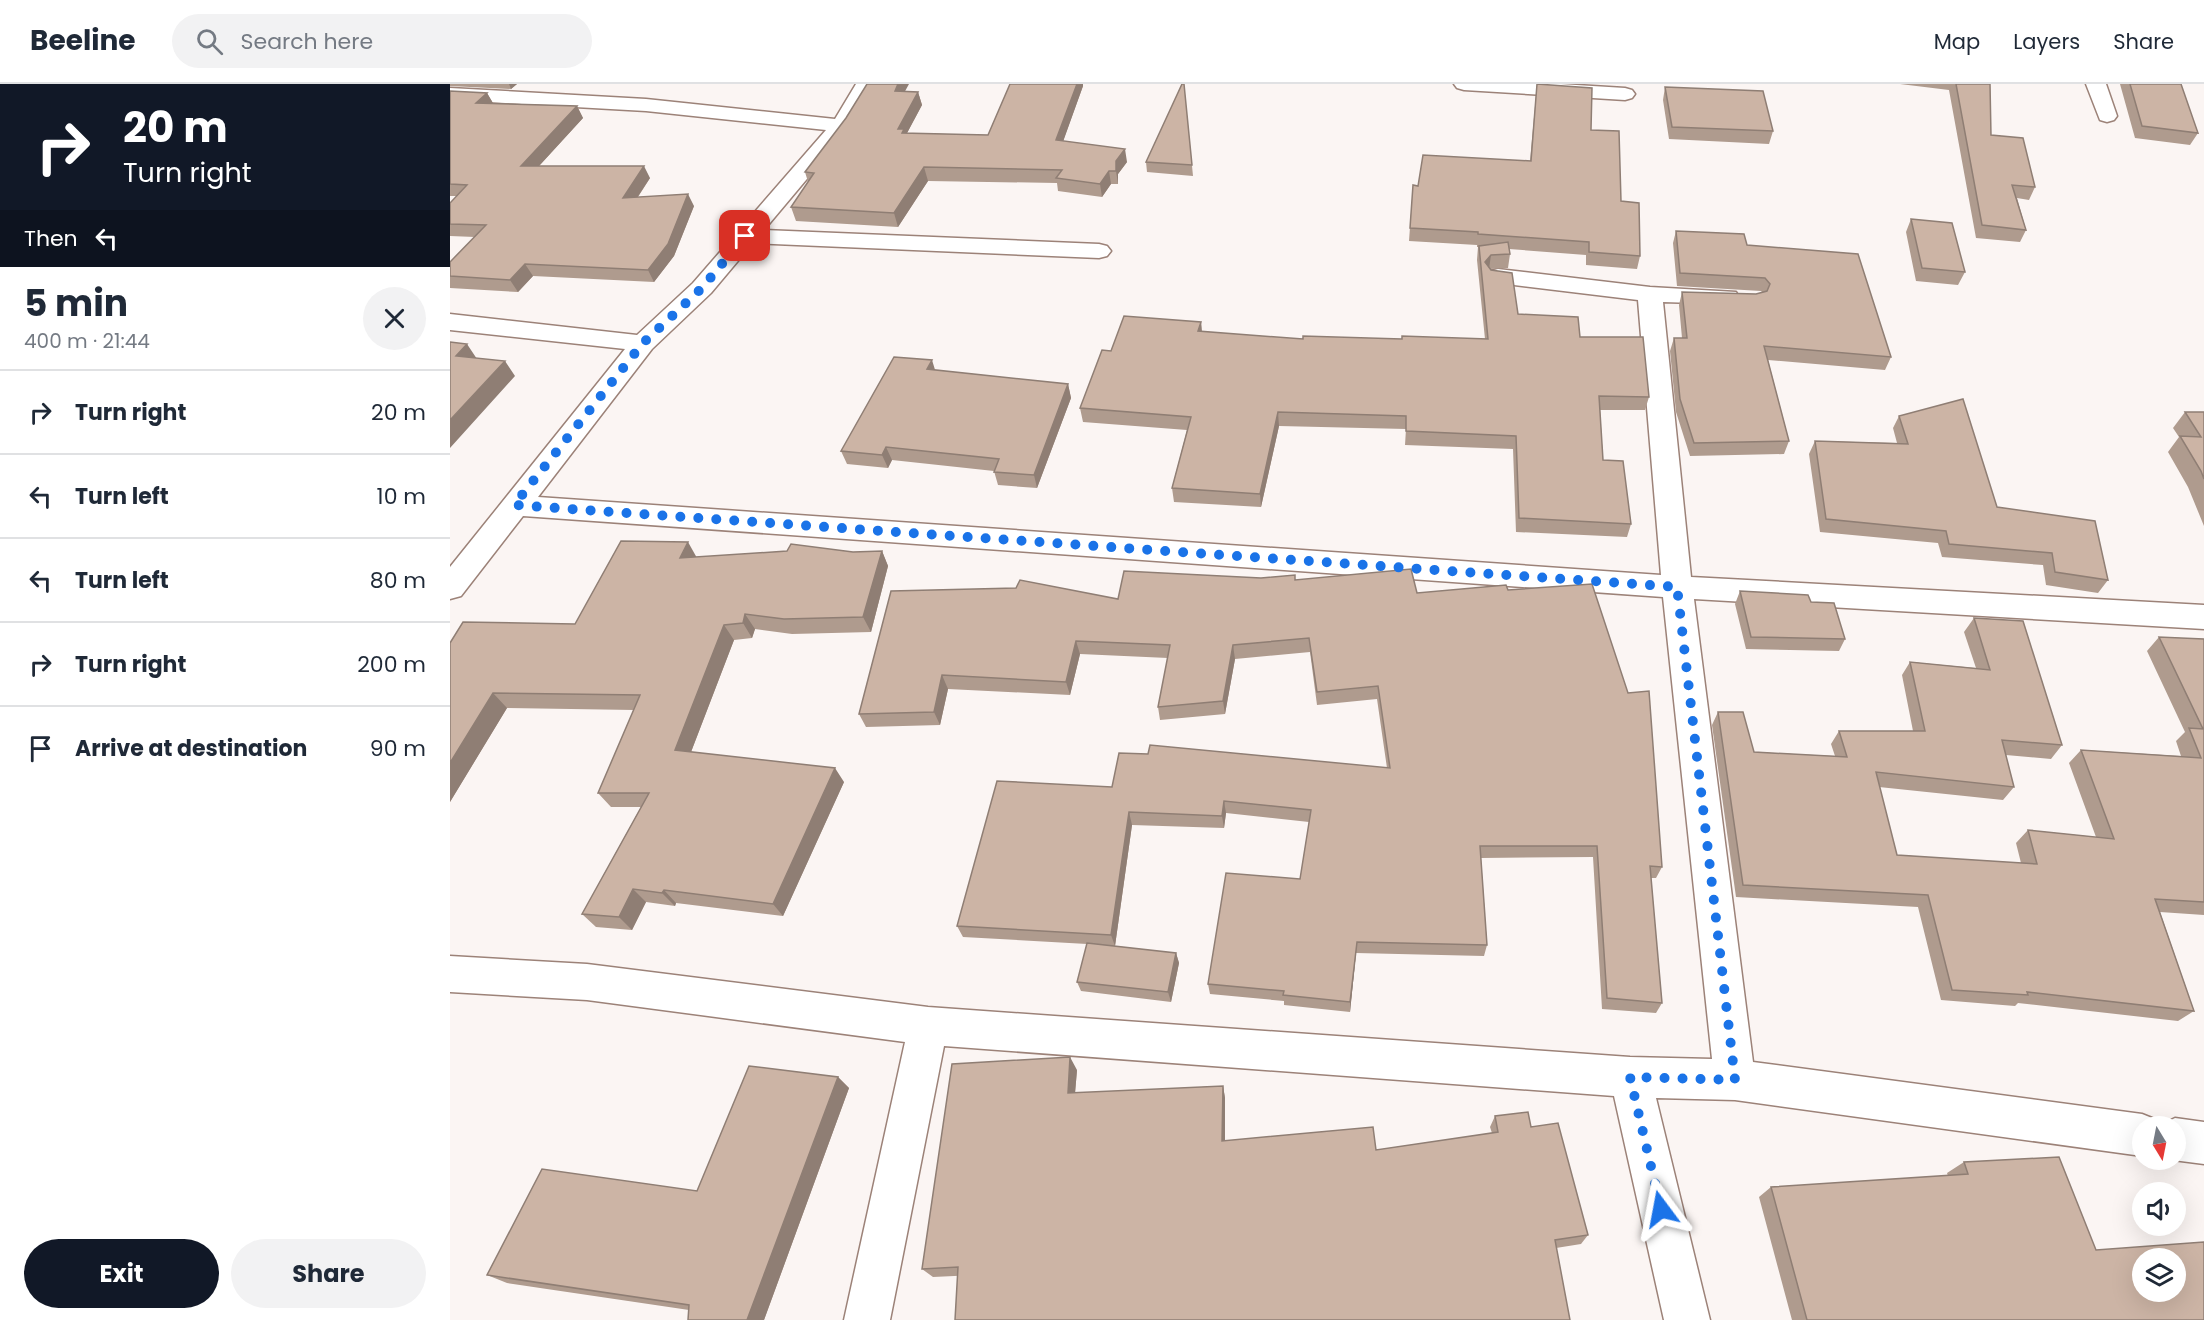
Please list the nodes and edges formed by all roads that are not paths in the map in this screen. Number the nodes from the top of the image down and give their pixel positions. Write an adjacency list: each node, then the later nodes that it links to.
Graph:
1 (866, 84): 7 (street)
2 (1464, 84): 5 (street)
3 (2096, 84): 6 (street)
4 (450, 94): 7 (street)
5 (1624, 94)
6 (2107, 116)
7 (841, 126): 8 (street)
8 (745, 236): 9 (street); 14 (street)
9 (1099, 251)
10 (1498, 276): 11 (street)
11 (1650, 294): 12 (street); 16 (street)
12 (1752, 298)
13 (450, 322): 14 (street)
14 (643, 343): 15 (street)
15 (514, 505): 16 (street); 17 (street)
16 (1677, 587): 18 (street); 22 (street)
17 (450, 588)
18 (2204, 617)
19 (450, 974): 20 (street)
20 (928, 1026): 21 (street); 26 (street)
21 (1630, 1077): 22 (street); 27 (street)
22 (1735, 1080): 23 (street)
23 (2132, 1134)
24 (2186, 1141): 25 (street)
25 (2204, 1143)
26 (867, 1320)
27 (1687, 1320)

